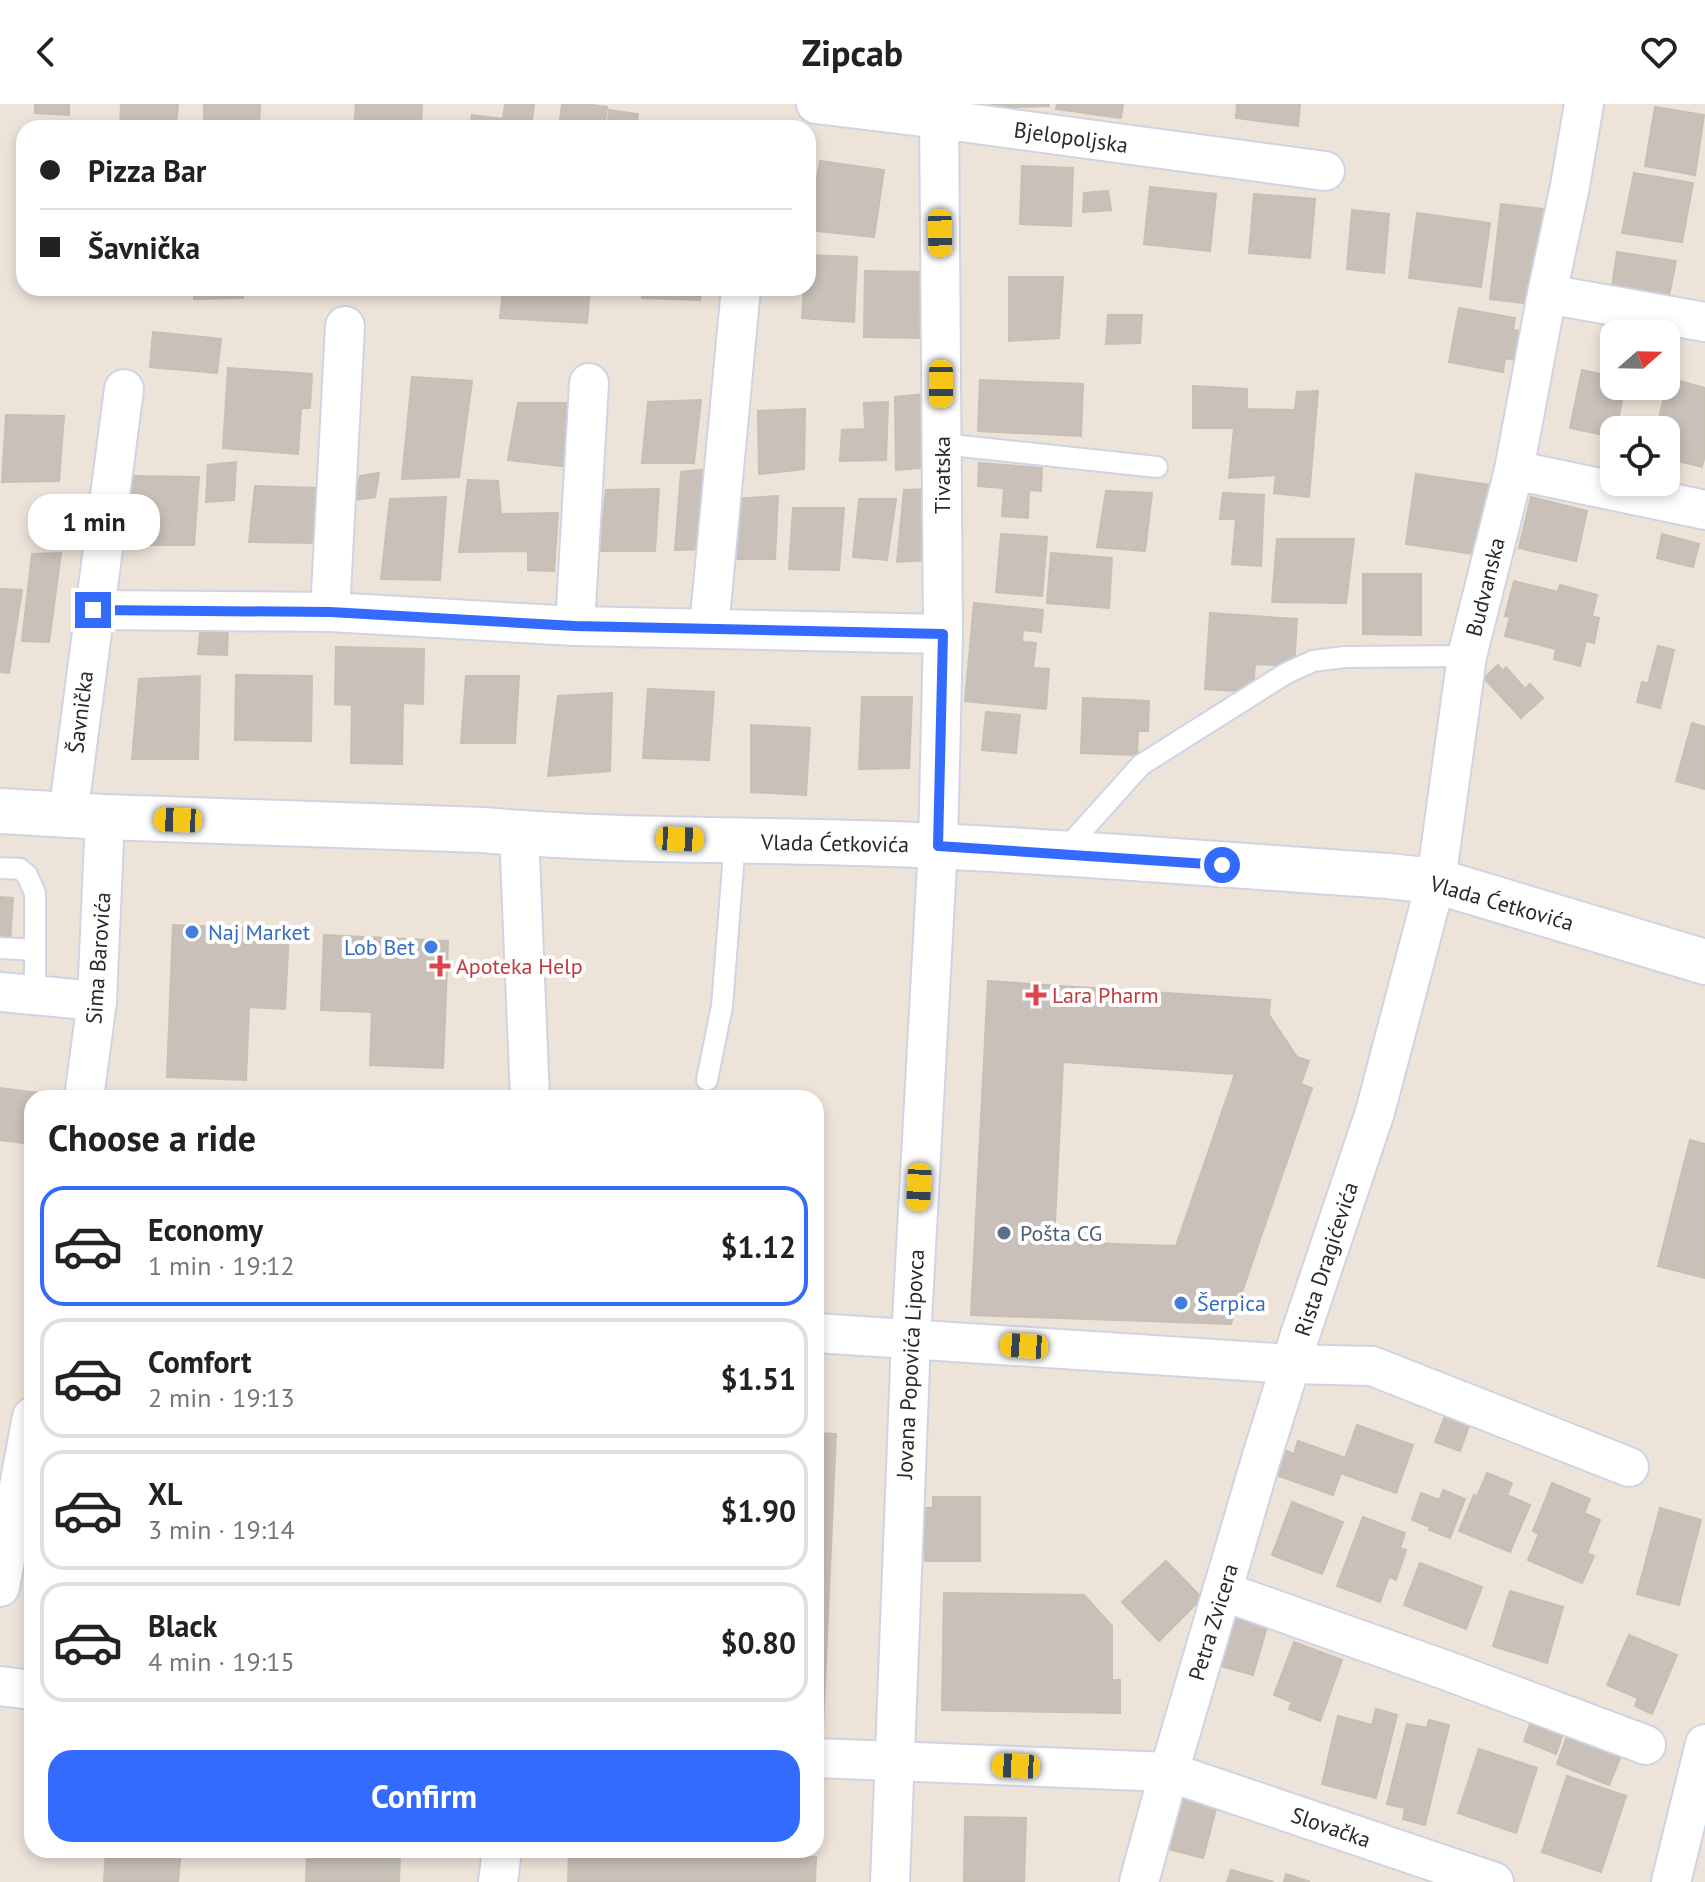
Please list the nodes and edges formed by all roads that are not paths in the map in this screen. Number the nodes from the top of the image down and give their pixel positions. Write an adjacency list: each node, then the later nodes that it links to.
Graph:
1 (816, 104): 3 (street, Bjelopoljska)
2 (1584, 104): 5 (street, Budvanska)
3 (939, 111): 4 (street, Bjelopoljska); 11 (street, Tivatska)
4 (1325, 171)
5 (1547, 294): 7 (street); 13 (street, Budvanska)
6 (740, 296): 18 (street)
7 (1705, 322)
8 (345, 326): 16 (street)
9 (589, 383): 17 (street)
10 (124, 389): 15 (street, Šavnička)
11 (942, 444): 12 (lane); 19 (street, Tivatska)
12 (1157, 467)
13 (1514, 470): 14 (street); 20 (street, Budvanska)
14 (1705, 510)
15 (93, 610): 16 (street); 22 (street, Šavnička)
16 (330, 612): 17 (street)
17 (575, 626): 18 (street)
18 (709, 628): 19 (street)
19 (943, 634): 25 (street, Tivatska)
20 (1467, 656): 26 (lane); 28 (street, Budvanska)
21 (0, 811): 22 (street, Vlada Ćetkovića)
22 (86, 816): 23 (street, Vlada Ćetkovića); 33 (street, Sima Barovića)
23 (519, 833): 24 (street, Vlada Ćetkovića); 36 (street)
24 (735, 841): 25 (street, Vlada Ćetkovića); 34 (lane)
25 (938, 846): 26 (street, Vlada Ćetkovića); 38 (street, Jovana Popovića Lipovca)
26 (1062, 854): 28 (street, Vlada Ćetkovića)
27 (0, 868): 30 (lane)
28 (1436, 881): 31 (street, Vlada Ćetkovića); 39 (street, Rista Dragićevića)
29 (0, 948): 30 (lane)
30 (35, 950): 32 (lane)
31 (1705, 962)
32 (18, 994): 33 (street)
33 (97, 1001): 35 (street, Sima Barovića)
34 (707, 1080)
35 (85, 1090)
36 (530, 1090)
37 (824, 1334): 38 (street, Rista Dragićevića)
38 (911, 1339): 39 (street, Rista Dragićevića); 49 (street, Jovana Popovića Lipovca)
39 (1291, 1364): 41 (street); 43 (street, Petra Zvicera)
40 (24, 1460): 42 (street)
41 (1629, 1467)
42 (0, 1587)
43 (1222, 1591): 47 (street); 50 (street, Petra Zvicera)
44 (0, 1686): 45 (street)
45 (24, 1689)
46 (1705, 1744): 56 (street)
47 (1646, 1745)
48 (824, 1758): 49 (street, Slovačka)
49 (894, 1761): 50 (street, Slovačka); 53 (street, Jovana Popovića Lipovca)
50 (1169, 1772): 54 (street, Petra Zvicera); 55 (street, Slovačka)
51 (501, 1858): 52 (street)
52 (498, 1882)
53 (890, 1882)
54 (1139, 1882)
55 (1494, 1882)
56 (1671, 1882)

